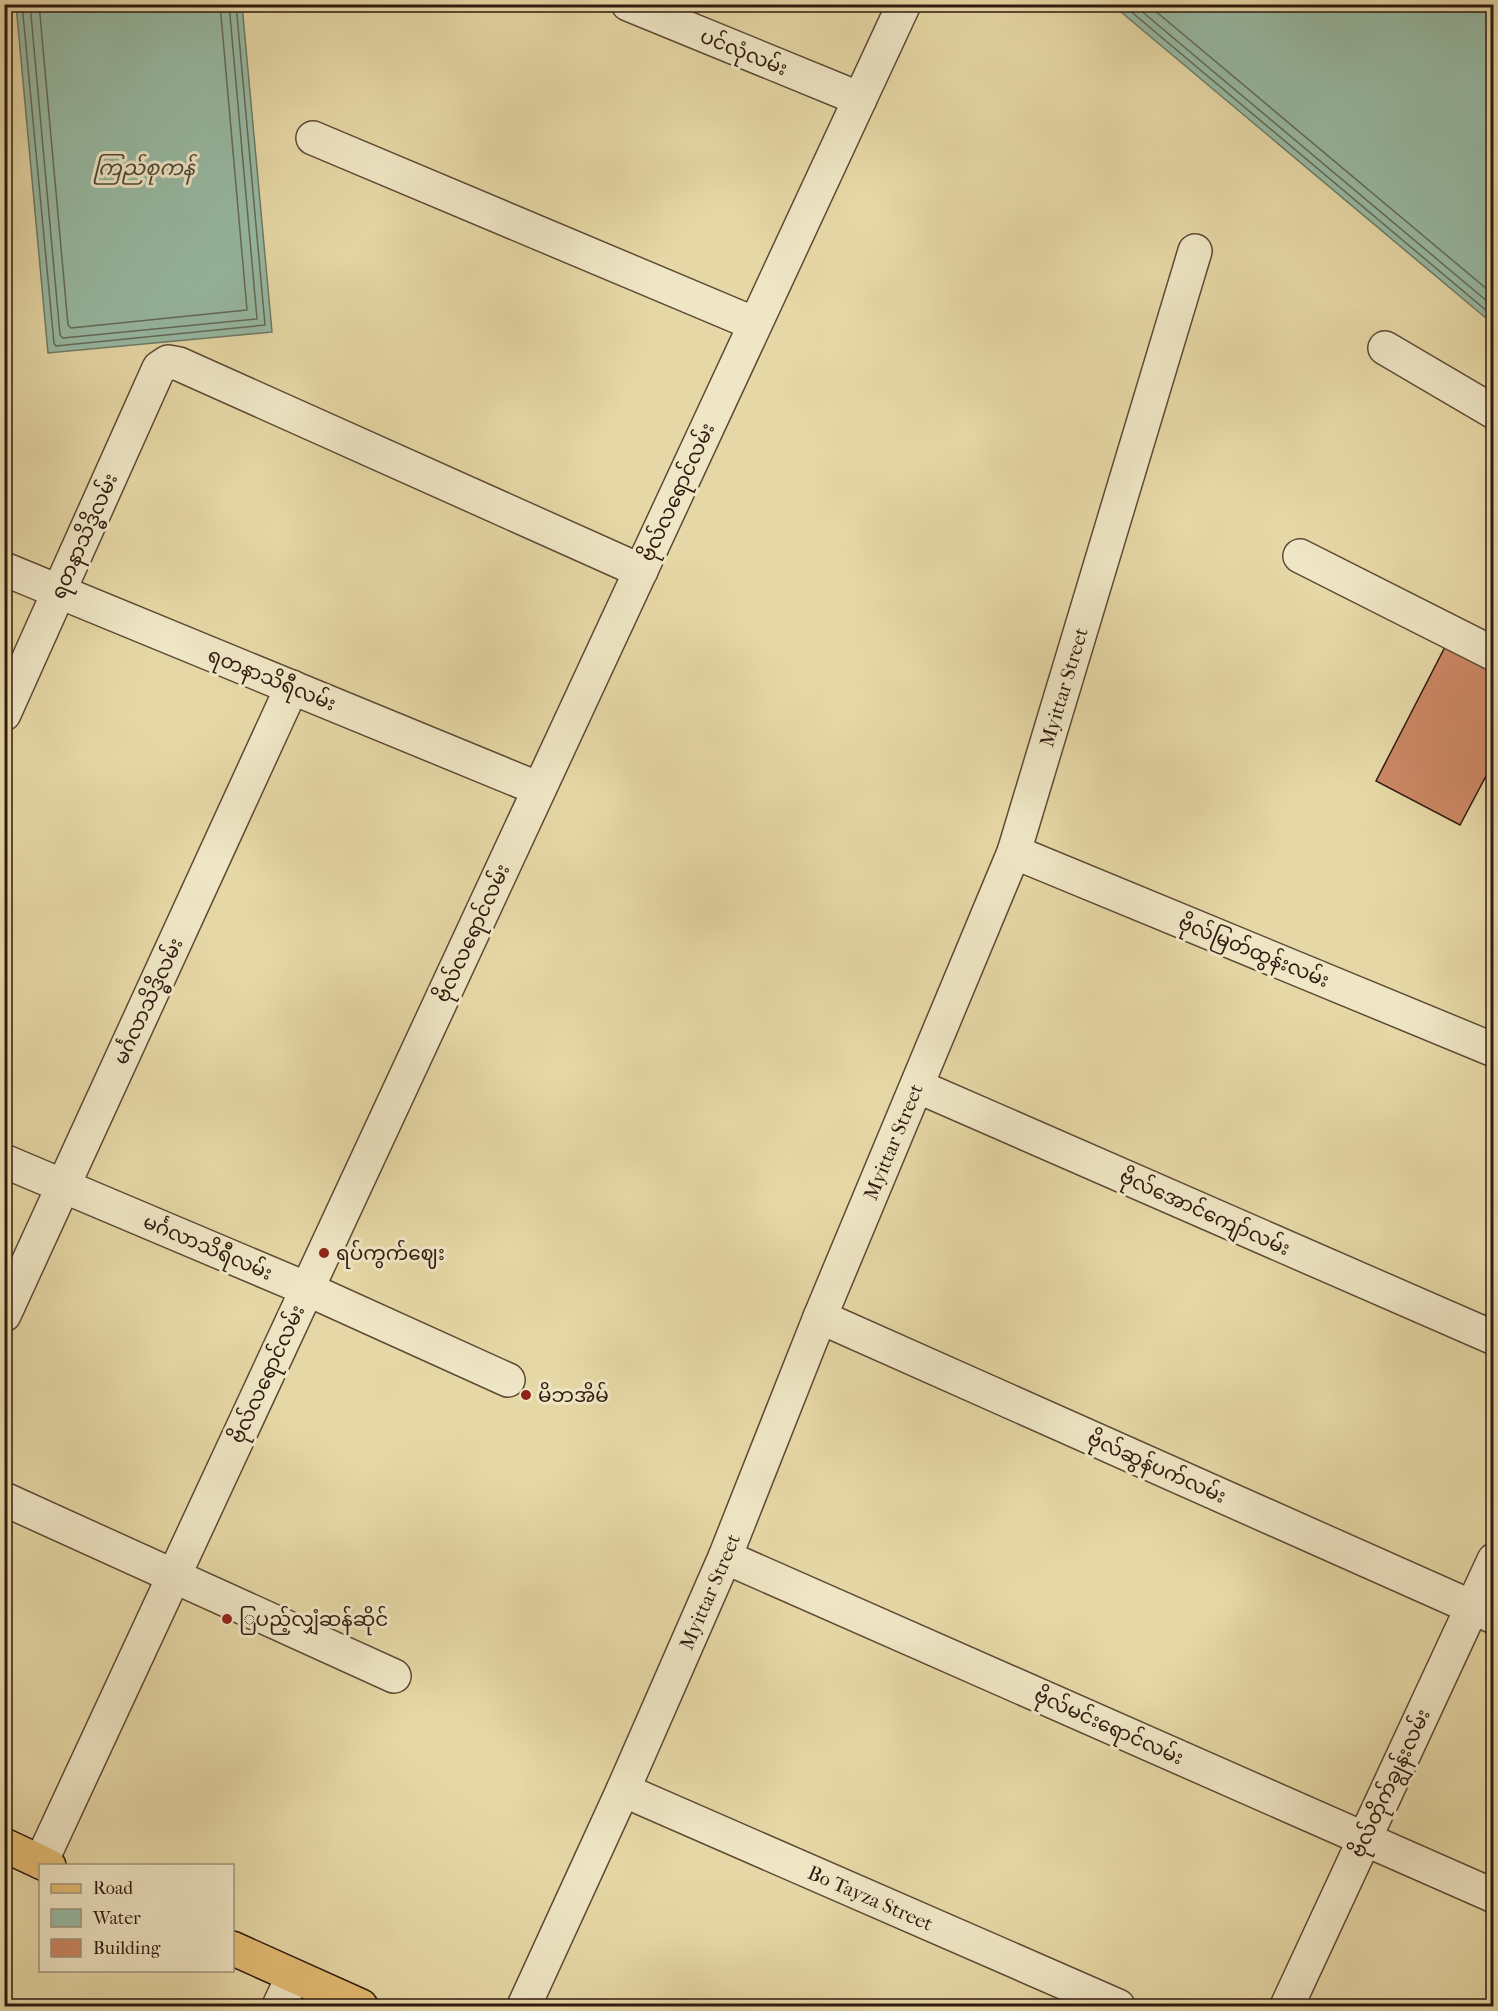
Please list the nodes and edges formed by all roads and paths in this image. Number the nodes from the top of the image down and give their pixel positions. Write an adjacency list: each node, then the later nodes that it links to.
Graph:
1 (628, 4): 3 (street, ပင်လုံလမ်း)
2 (904, 4): 3 (street, ဗိုလ်လရောင်လမ်း)
3 (860, 99): 6 (street, ဗိုလ်လရောင်လမ်း)
4 (313, 138): 6 (street)
5 (1195, 251): 17 (street, Myittar Street)
6 (756, 324): 11 (street, ဗိုလ်လရောင်လမ်း)
7 (1385, 348): 8 (street)
8 (1494, 412)
9 (1300, 556): 13 (street)
10 (4, 569): 12 (street, ရတနာသိရီလမ်း)
11 (641, 571): 12 (street, ရတနာသိဒ္ဓိလမ်း); 16 (street, ဗိုလ်လရောင်လမ်း)
12 (59, 592): 14 (street, ရတနာသိရီလမ်း); 15 (street, ရတနာသိဒ္ဓိလမ်း)
13 (1494, 654)
14 (292, 687): 16 (street, ရတနာသိရီလမ်း); 21 (street, မင်္ဂလာသိဒ္ဓိလမ်း)
15 (4, 714)
16 (539, 789): 22 (street, ဗိုလ်လရောင်လမ်း)
17 (1014, 852): 18 (street, ဗိုလ်မြတ်ထွန်းလမ်း); 19 (street, Myittar Street)
18 (1494, 1050)
19 (917, 1086): 24 (street, Myittar Street); 25 (street, ဗိုလ်အောင်ကျော်လမ်း)
20 (4, 1161): 21 (street, မင်္ဂလာသိရီလမ်း)
21 (64, 1185): 22 (street, မင်္ဂလာသိရီလမ်း); 23 (street, မင်္ဂလာသိဒ္ဓိလမ်း)
22 (307, 1289): 26 (street, မင်္ဂလာသိရီလမ်း); 30 (street, ဗိုလ်လရောင်လမ်း)
23 (4, 1315)
24 (820, 1317): 28 (street, Myittar Street); 31 (street, ဗိုလ်ဆွန်ပက်လမ်း)
25 (1494, 1338)
26 (508, 1380)
27 (4, 1499): 30 (street)
28 (725, 1557): 33 (street, Myittar Street); 34 (street, ဗိုလ်မင်းရောင်လမ်း)
29 (1494, 1560): 31 (street, ဗိုလ်တိုက်ချွန်းလမ်း)
30 (172, 1577): 32 (street); 36 (street, ဗိုလ်လရောင်လမ်း)
31 (1483, 1612): 34 (street, ဗိုလ်တိုက်ချွန်းလမ်း)
32 (394, 1676)
33 (623, 1790): 42 (street, Myittar Street); 43 (street, Bo Tayza Street)
34 (1365, 1838): 37 (street, ဗိုလ်မင်းရောင်လမ်း); 44 (street, ဗိုလ်တိုက်ချွန်းလမ်း)
35 (4, 1845): 36 (main road)
36 (45, 1864)
37 (1494, 1896)
38 (234, 1949): 39 (main road)
39 (292, 1976): 40 (street); 41 (main road)
40 (279, 2007)
41 (361, 2007)
42 (524, 2007)
43 (1118, 2007)
44 (1287, 2007)

